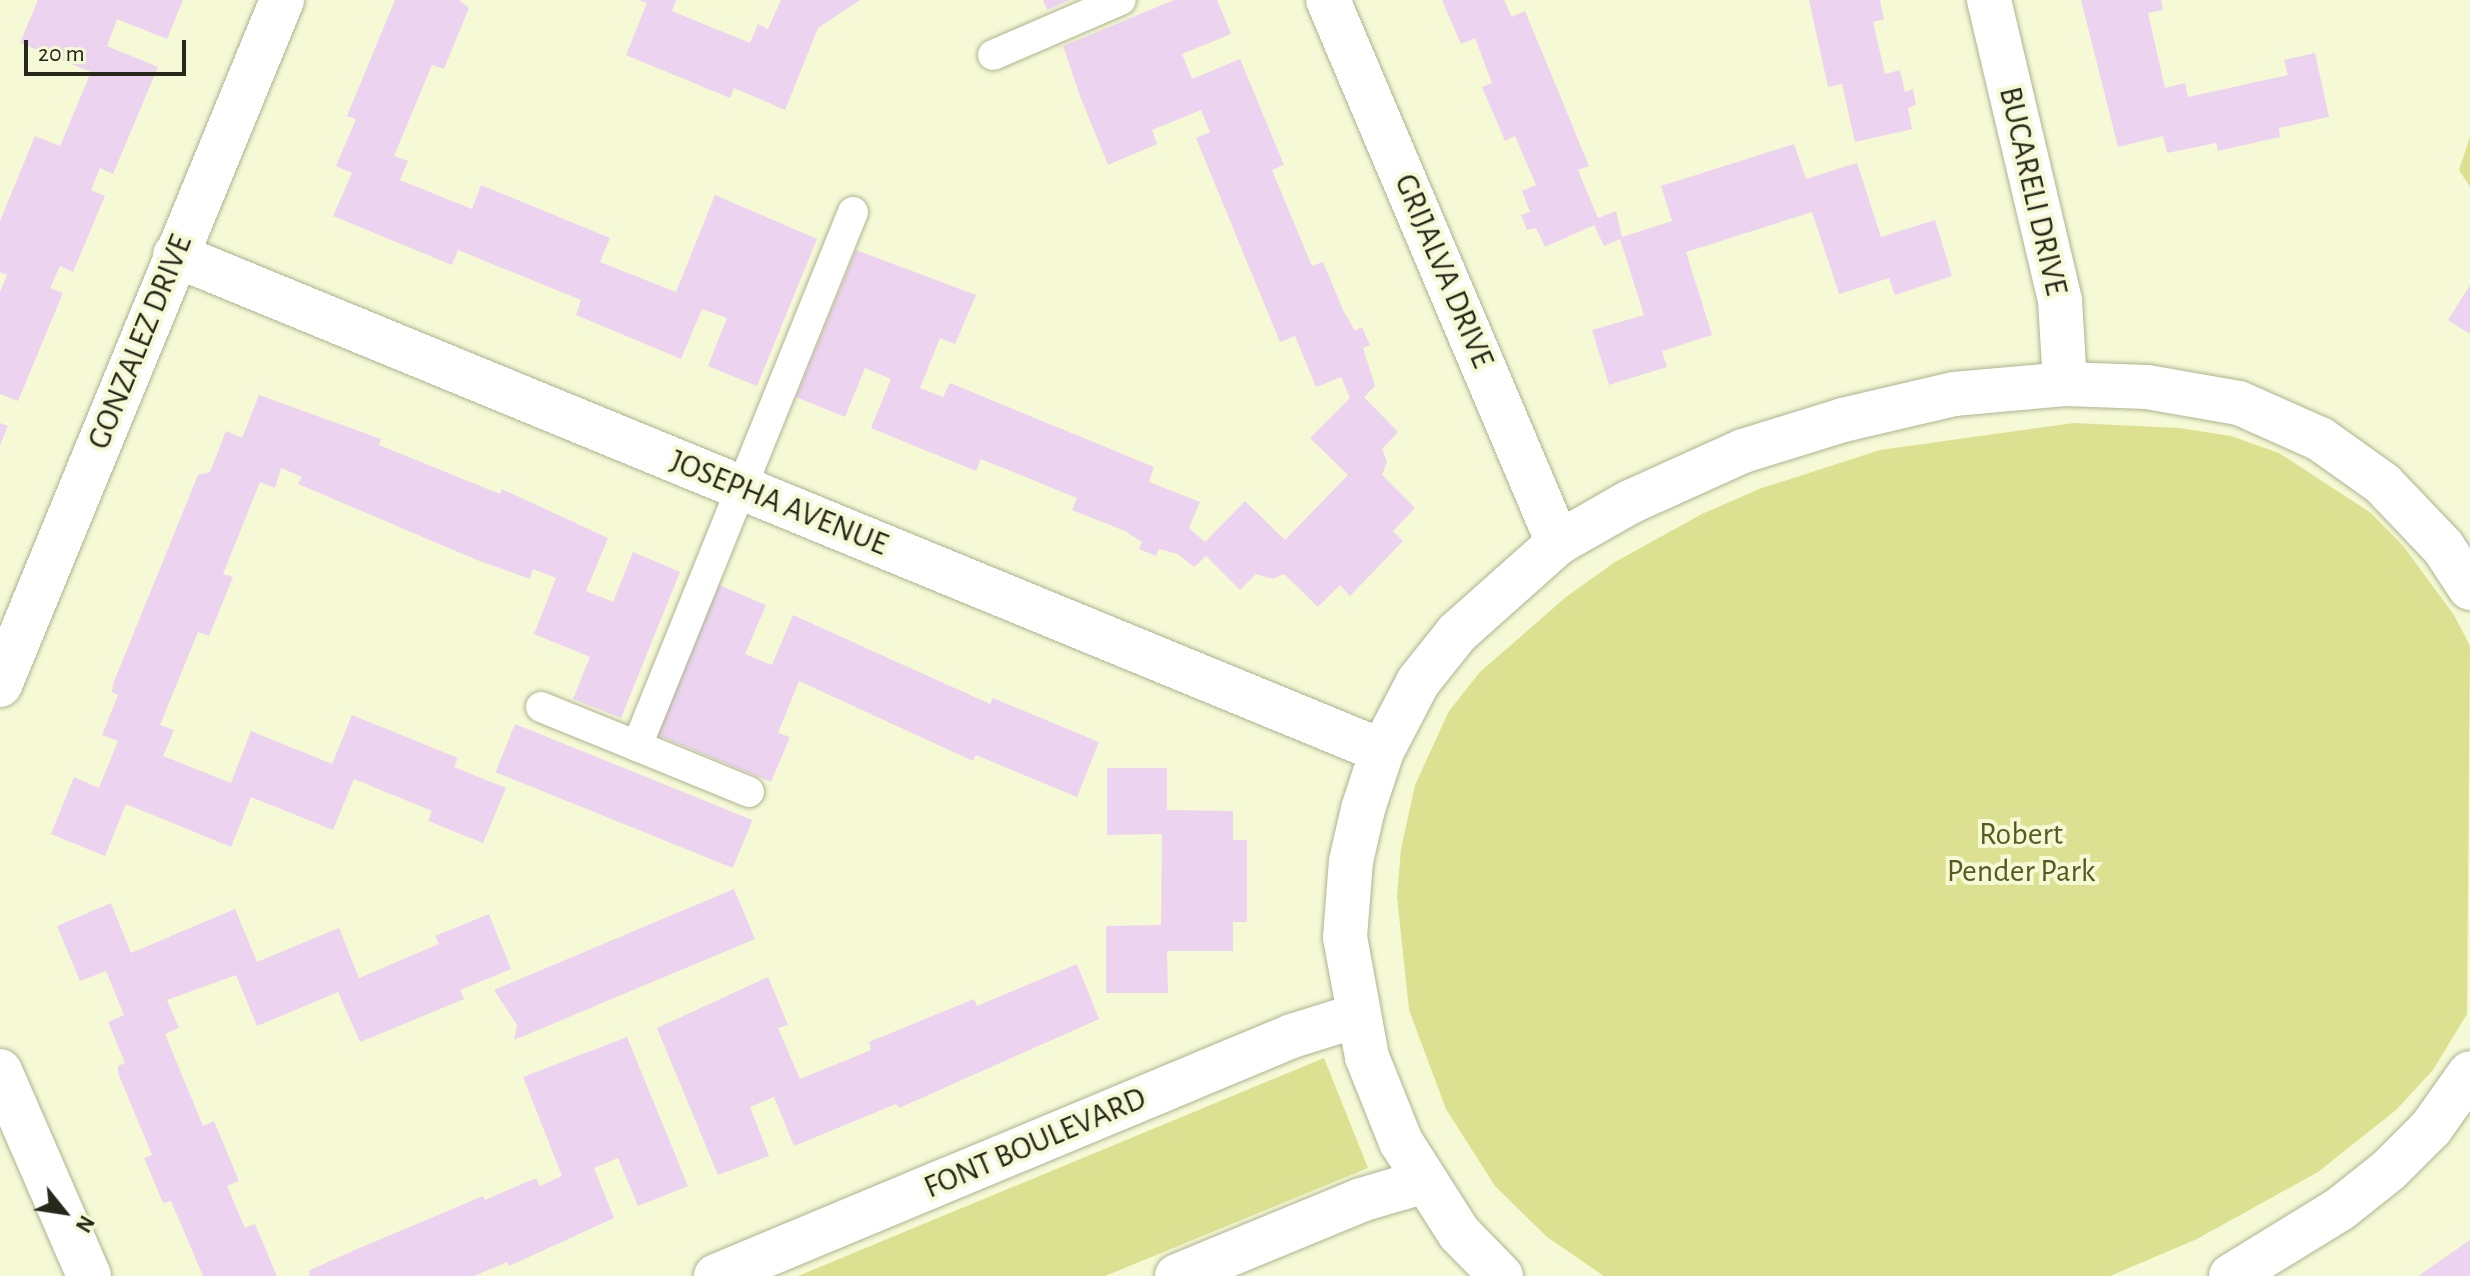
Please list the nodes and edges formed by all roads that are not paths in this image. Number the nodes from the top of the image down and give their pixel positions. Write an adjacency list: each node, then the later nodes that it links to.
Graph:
1 (282, 0): 7 (street, GONZALEZ DRIVE)
2 (1121, 0): 5 (lane)
3 (1328, 0): 10 (street, GRIJALVA DRIVE)
4 (1989, 0): 8 (street, BUCARELI DRIVE)
5 (993, 55)
6 (853, 212): 9 (lane)
7 (175, 255): 9 (street, JOSEPHA AVENUE); 12 (street, GONZALEZ DRIVE)
8 (2065, 384): 10 (street); 11 (street)
9 (740, 488): 14 (lane); 15 (street, JOSEPHA AVENUE)
10 (1558, 543): 15 (street)
11 (2470, 588)
12 (0, 685)
13 (541, 707): 14 (lane)
14 (637, 746): 16 (lane)
15 (1382, 751): 17 (street)
16 (749, 792)
17 (1356, 1016): 20 (street); 23 (street, FONT BOULEVARD)
18 (0, 1071): 22 (street)
19 (2470, 1073): 21 (street)
20 (1422, 1182): 24 (street); 25 (street)
21 (2255, 1270)
22 (89, 1276)
23 (716, 1276)
24 (1177, 1276)
25 (1501, 1276)

